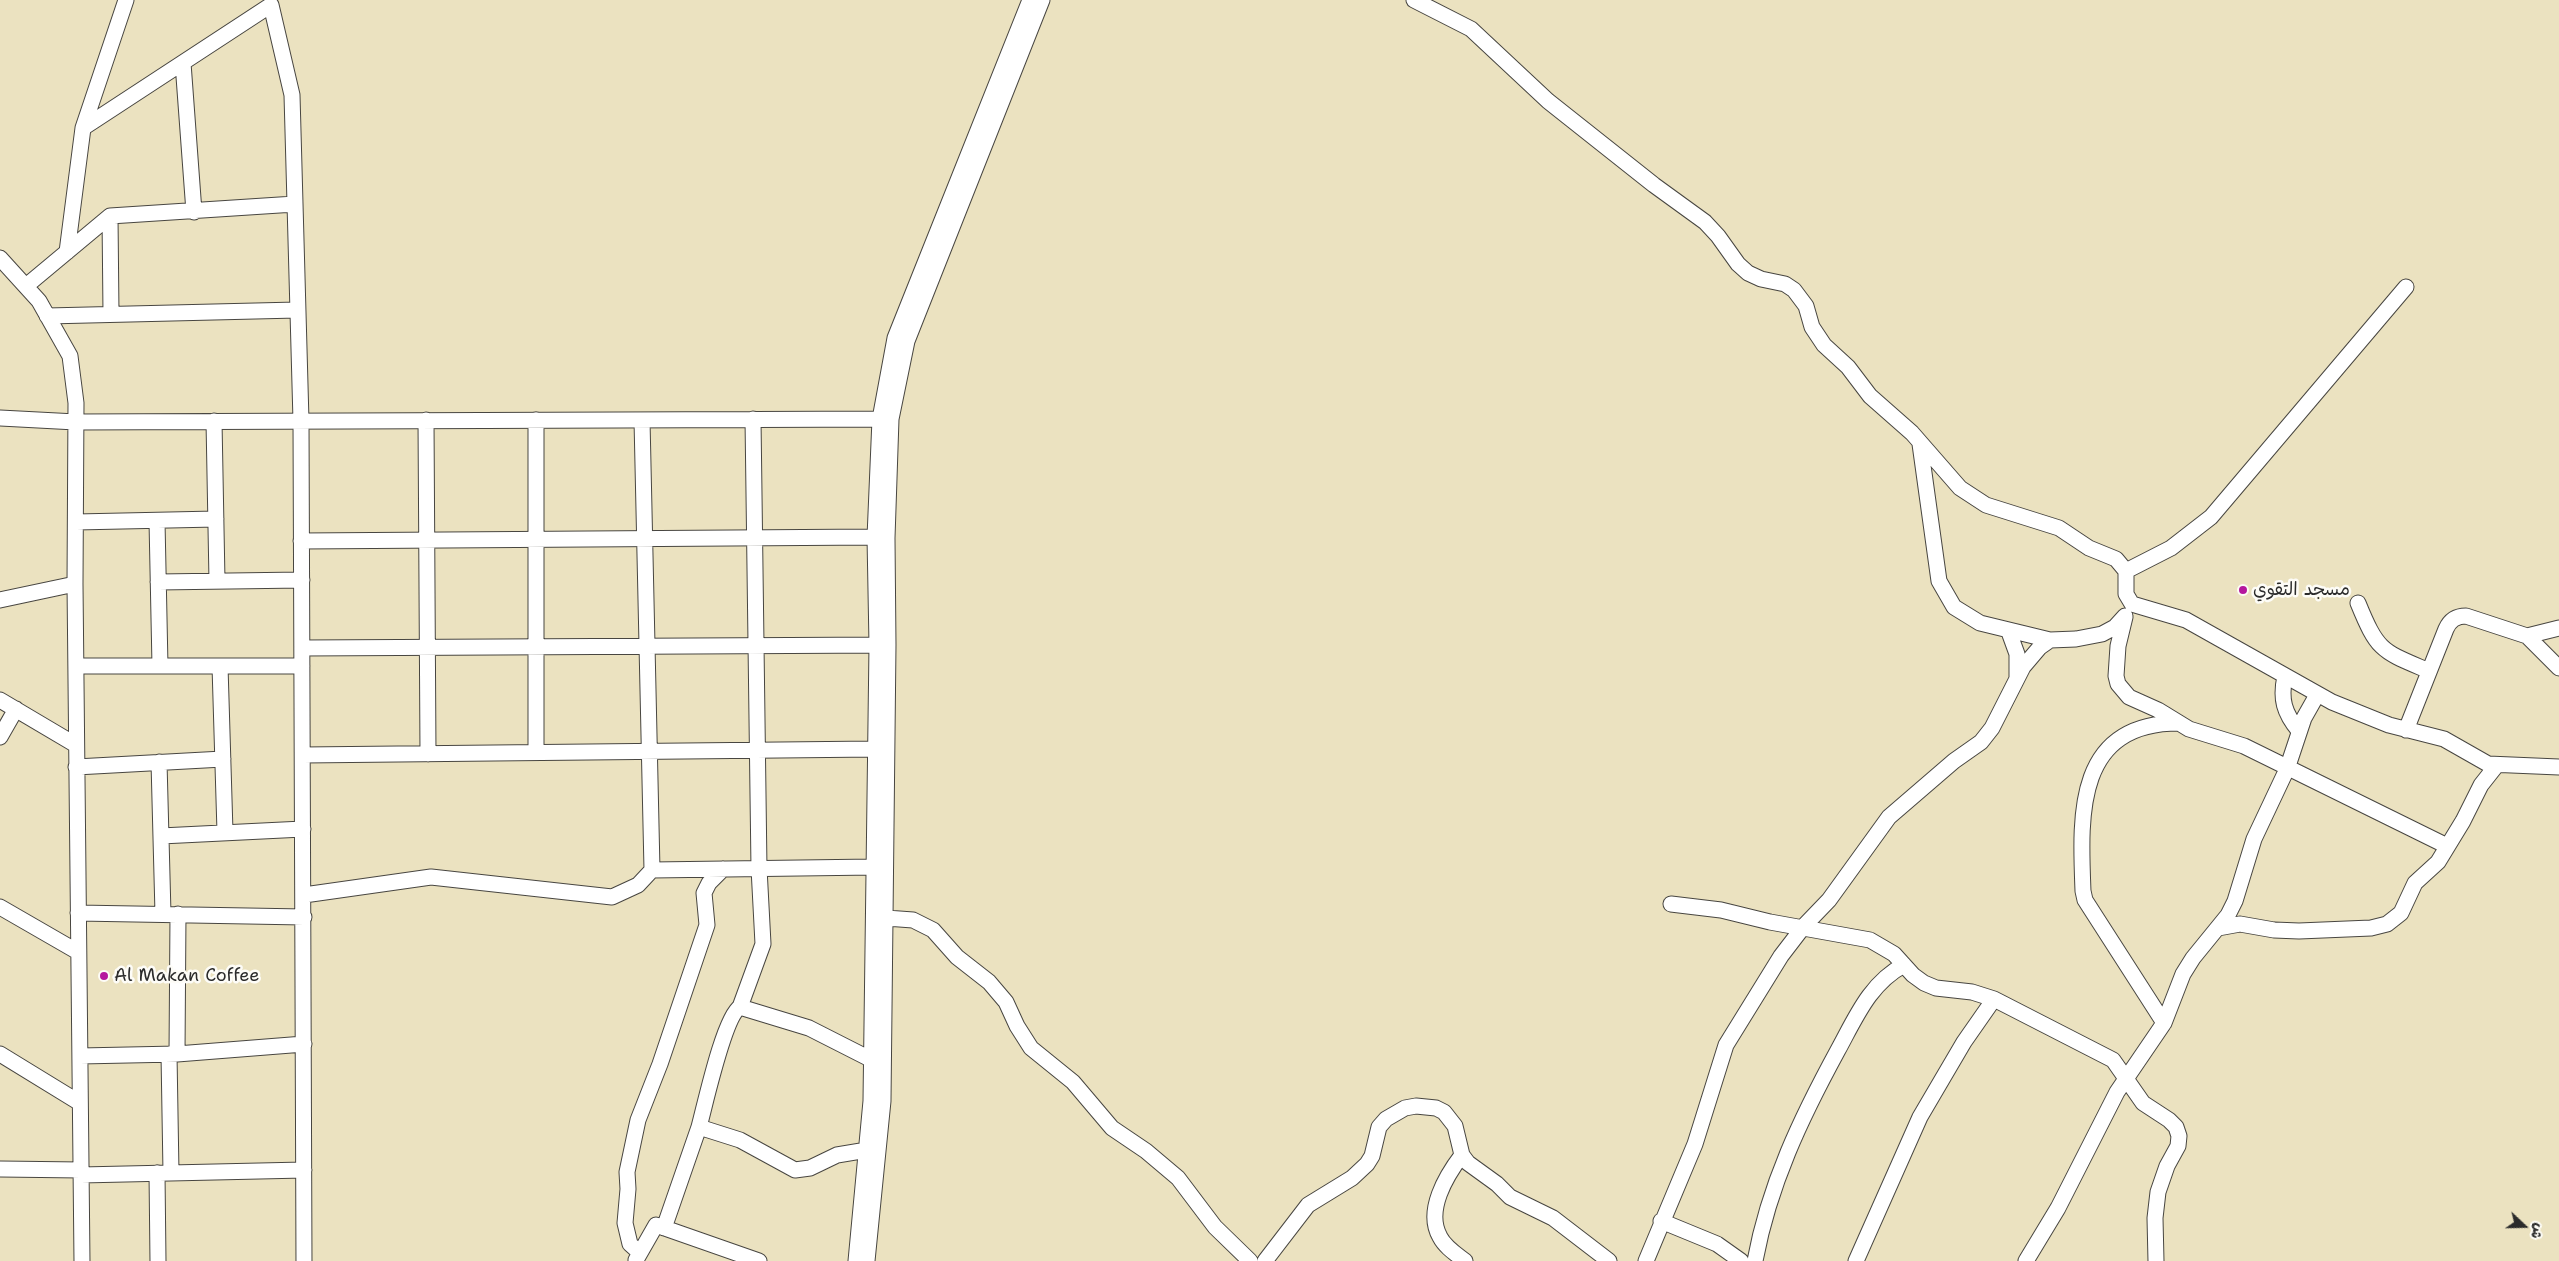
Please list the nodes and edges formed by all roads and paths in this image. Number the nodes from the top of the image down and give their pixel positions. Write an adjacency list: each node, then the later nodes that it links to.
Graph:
1 (126, 0): 6 (street)
2 (1030, 0): 19 (street)
3 (1042, 0): 19 (street)
4 (1414, 0): 26 (street)
5 (183, 63): 6 (street); 7 (street); 8 (street)
6 (83, 128): 10 (street)
7 (295, 204): 8 (street); 14 (street)
8 (194, 212): 9 (street)
9 (110, 216): 10 (street); 15 (street)
10 (67, 252): 12 (street)
11 (0, 258): 12 (street)
12 (26, 286): 16 (street)
13 (2406, 287): 36 (street)
14 (298, 310): 15 (street); 24 (street)
15 (111, 314): 16 (street)
16 (48, 316): 25 (street)
17 (0, 418): 25 (street)
18 (753, 419): 19 (street); 22 (street); 30 (street)
19 (885, 419): 31 (street); 49 (street)
20 (426, 420): 21 (street); 24 (street); 34 (street)
21 (536, 420): 22 (street); 32 (street)
22 (642, 420): 33 (street)
23 (214, 421): 24 (street); 25 (street); 28 (street)
24 (300, 421): 35 (street)
25 (76, 422): 29 (street)
26 (1920, 444): 36 (street); 45 (street)
27 (157, 520): 28 (street); 29 (street); 39 (street)
28 (216, 520): 38 (street)
29 (76, 522): 40 (street)
30 (755, 538): 31 (street); 33 (street); 48 (street)
31 (875, 538): 49 (street)
32 (536, 539): 33 (street); 34 (street); 51 (street)
33 (644, 539): 50 (street)
34 (427, 540): 35 (street); 53 (street)
35 (302, 541): 37 (street)
36 (2126, 571): 43 (street)
37 (302, 580): 38 (street); 52 (street)
38 (217, 581): 39 (street)
39 (158, 582): 55 (street)
40 (75, 584): 41 (street); 54 (street)
41 (0, 600)
42 (2358, 603): 59 (street)
43 (2128, 610): 47 (street); 60 (street); 65 (street)
44 (2559, 628): 46 (street)
45 (2009, 632): 47 (street); 61 (street)
46 (2527, 636): 58 (street); 59 (street)
47 (2050, 640): 61 (street)
48 (756, 645): 49 (street); 50 (street); 71 (street)
49 (882, 645): 70 (street); 97 (street)
50 (646, 646): 51 (street); 72 (street)
51 (536, 647): 53 (street); 73 (street)
52 (302, 648): 53 (street); 57 (street)
53 (427, 648): 74 (street)
54 (76, 666): 55 (street); 69 (street)
55 (160, 666): 56 (street)
56 (220, 666): 57 (street); 76 (street)
57 (302, 666): 75 (street)
58 (2559, 668)
59 (2429, 671): 66 (street)
60 (2285, 676): 62 (street); 67 (street)
61 (2017, 678): 98 (street)
62 (2317, 695): 66 (street); 67 (street)
63 (0, 700): 64 (street)
64 (16, 710): 68 (street); 69 (street)
65 (2179, 723): 81 (street); 104 (street)
66 (2406, 730): 78 (street)
67 (2299, 731): 81 (street)
68 (0, 737)
69 (76, 745): 79 (street)
70 (875, 749): 71 (street); 86 (street)
71 (757, 750): 72 (street); 87 (street)
72 (649, 751): 73 (street); 89 (street)
73 (536, 752): 74 (street)
74 (428, 754): 75 (street)
75 (303, 755): 82 (street)
76 (223, 759): 77 (street); 83 (street)
77 (159, 762): 79 (street); 84 (street)
78 (2496, 766): 80 (street); 85 (street)
79 (76, 767): 93 (street)
80 (2559, 767)
81 (2287, 769): 85 (street); 99 (street)
82 (303, 829): 83 (street); 90 (street)
83 (225, 832): 84 (street)
84 (161, 836): 94 (street)
85 (2447, 846): 99 (street)
86 (874, 867): 87 (street); 109 (street)
87 (759, 868): 88 (street); 103 (street)
88 (723, 869): 89 (street); 121 (street)
89 (652, 870): 90 (street)
90 (304, 895): 96 (street)
91 (1671, 904): 98 (street)
92 (0, 907): 100 (street)
93 (78, 913): 94 (street); 100 (street)
94 (163, 914): 95 (street)
95 (178, 914): 96 (street); 107 (street)
96 (304, 916): 105 (street)
97 (886, 918): 122 (street); 128 (street)
98 (1804, 926): 101 (street); 119 (street)
99 (2218, 928): 104 (street)
100 (78, 952): 108 (street)
101 (1904, 965): 102 (street); 134 (street)
102 (1994, 998): 110 (street); 135 (street)
103 (740, 1007): 109 (street); 112 (street)
104 (2164, 1023): 110 (street)
105 (304, 1044): 107 (street); 116 (street)
106 (0, 1054): 111 (street)
107 (173, 1054): 108 (street); 118 (street)
108 (80, 1056): 111 (street)
109 (872, 1060): 113 (street)
110 (2126, 1078): 136 (street); 137 (street)
111 (80, 1103): 117 (street)
112 (699, 1127): 113 (street); 120 (street)
113 (867, 1150): 127 (street)
114 (1462, 1155): 129 (street); 130 (street); 131 (street)
115 (0, 1169): 117 (street)
116 (304, 1170): 118 (street); 125 (street)
117 (81, 1172): 118 (street); 123 (street)
118 (164, 1173): 124 (street)
119 (1661, 1221): 132 (street); 133 (street)
120 (664, 1228): 121 (street); 126 (street)
121 (638, 1257)
122 (1244, 1260)
123 (82, 1261)
124 (158, 1261)
125 (304, 1261)
126 (759, 1261)
127 (856, 1261)
128 (867, 1261)
129 (1265, 1261)
130 (1465, 1261)
131 (1609, 1261)
132 (1646, 1261)
133 (1741, 1261)
134 (1755, 1261)
135 (1856, 1261)
136 (2026, 1261)
137 (2156, 1261)

